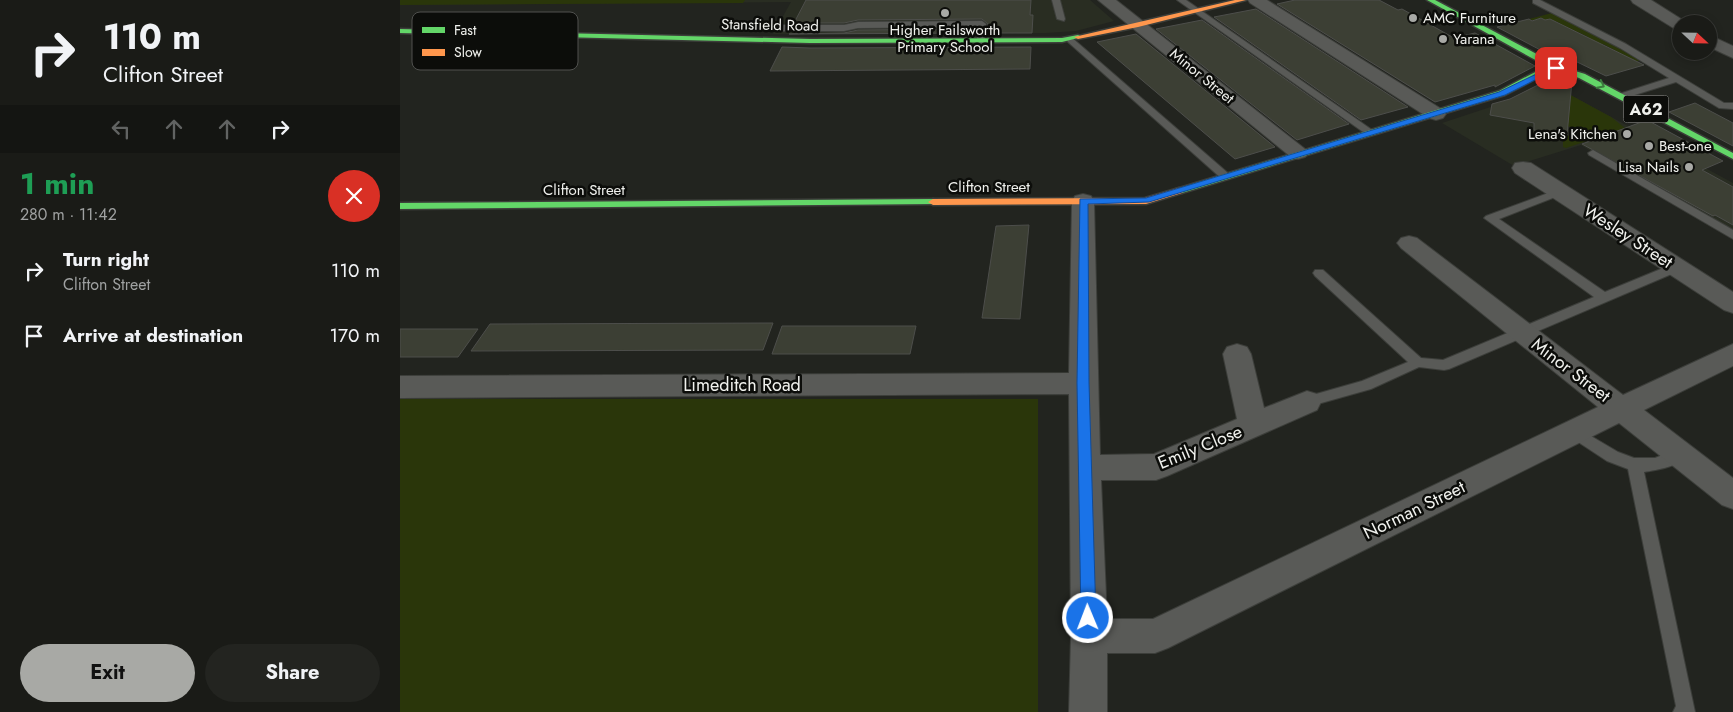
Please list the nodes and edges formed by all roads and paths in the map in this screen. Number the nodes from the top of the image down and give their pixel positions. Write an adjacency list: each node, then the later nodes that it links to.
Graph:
1 (1056, 0): 10 (lane)
2 (1106, 0): 12 (street, Minor Street)
3 (1181, 0): 9 (lane)
4 (1243, 0): 9 (main road, Stansfield Road)
5 (1256, 0): 23 (street)
6 (1430, 0): 19 (main road, A62)
7 (1639, 0): 11 (street)
8 (1536, 1): 20 (lane)
9 (1196, 11): 12 (main road, Stansfield Road); 24 (lane)
10 (1061, 19)
11 (1672, 20)
12 (1138, 25): 15 (main road, Stansfield Road); 26 (street, Minor Street)
13 (783, 28): 16 (lane)
14 (578, 35): 16 (main road, Stansfield Road)
15 (1071, 40): 16 (main road, Stansfield Road); 30 (lane)
16 (981, 41)
17 (1718, 45): 18 (street)
18 (1733, 53)
19 (1556, 68): 21 (main road, A62, one-way to 21); 23 (main road, Clifton Street); 25 (main road, A62)
20 (1676, 79): 21 (lane); 22 (lane)
21 (1622, 96): 28 (main road, A62)
22 (1733, 106)
23 (1436, 114): 24 (main road, Clifton Street)
24 (1370, 132): 26 (main road, Clifton Street)
25 (1682, 142)
26 (1298, 153): 30 (main road, Clifton Street)
27 (1594, 153): 34 (lane)
28 (1733, 156)
29 (1523, 168): 31 (street, Wesley Street)
30 (1225, 176): 32 (main road, Clifton Street)
31 (1559, 192): 36 (street, Wesley Street); 38 (lane)
32 (1083, 201): 33 (main road, Clifton Street); 44 (street)
33 (400, 206)
34 (1733, 235)
35 (1410, 243): 40 (street, Minor Street)
36 (1677, 267): 38 (lane); 39 (street, Wesley Street)
37 (1319, 273): 43 (lane)
38 (1604, 298): 40 (lane)
39 (1733, 304)
40 (1522, 332): 43 (lane); 47 (street, Minor Street)
41 (1236, 354): 48 (street, Emily Close)
42 (1733, 354): 47 (street, Norman Street)
43 (1415, 362): 46 (lane)
44 (1083, 383): 45 (street, Limeditch Road); 52 (street)
45 (400, 387)
46 (1307, 402): 48 (street, Emily Close)
47 (1621, 408): 49 (street, Norman Street); 50 (street, Minor Street)
48 (1253, 425): 52 (street, Emily Close)
49 (1574, 432): 51 (lane); 54 (street, Norman Street)
50 (1680, 454): 51 (lane); 53 (street, Minor Street)
51 (1635, 464): 55 (lane)
52 (1085, 468): 54 (street)
53 (1733, 496)
54 (1089, 636): 56 (street)
55 (1688, 711)
56 (1088, 712)

